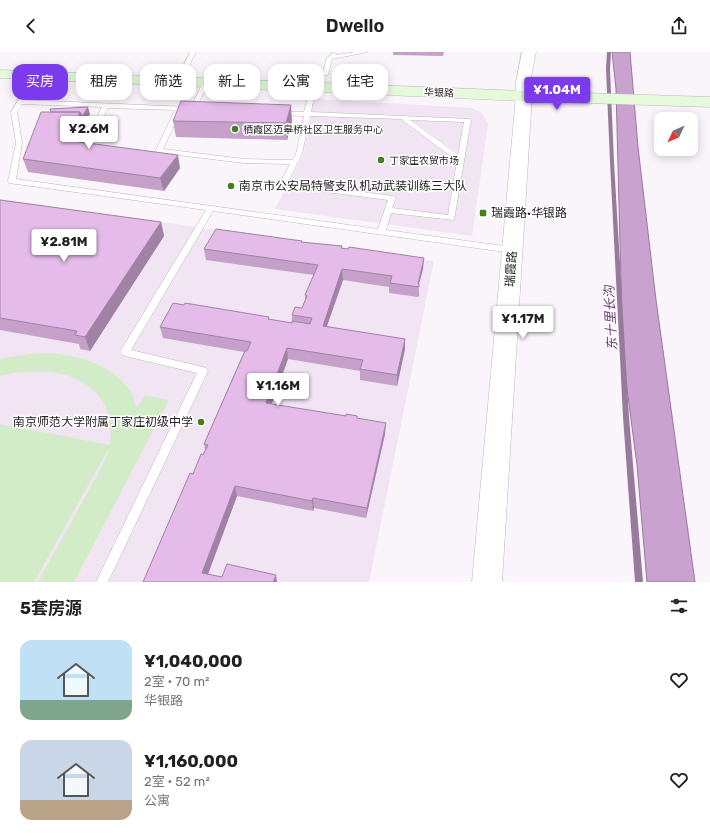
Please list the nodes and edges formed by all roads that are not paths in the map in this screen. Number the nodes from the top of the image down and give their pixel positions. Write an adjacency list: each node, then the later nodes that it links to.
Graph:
1 (193, 52): 7 (lane)
2 (337, 52): 5 (lane)
3 (364, 52): 5 (lane)
4 (529, 52): 19 (street, 瑞霞路)
5 (330, 58): 12 (lane)
6 (0, 61): 8 (main road, 华银路)
7 (188, 64)
8 (140, 68)
9 (196, 70): 12 (main road, 华银路)
10 (0, 74): 11 (main road, 华银路)
11 (12, 75)
12 (325, 75): 14 (main road, 华银路)
13 (68, 77): 16 (main road, 华银路)
14 (467, 80)
15 (507, 81): 19 (main road, 华银路)
16 (204, 82)
17 (260, 83): 19 (main road, 华银路)
18 (204, 86): 28 (lane)
19 (532, 86): 21 (main road, 华银路); 21 (main road, 华银路); 41 (street, 瑞霞路)
20 (710, 89): 22 (main road, 华银路)
21 (591, 91): 22 (main road, 华银路)
22 (635, 93): 25 (main road, 华银路)
23 (310, 100): 31 (lane)
24 (20, 102): 26 (lane); 38 (lane)
25 (710, 102)
26 (106, 106): 27 (lane); 34 (lane)
27 (179, 109): 28 (lane); 33 (lane)
28 (193, 109): 29 (lane)
29 (200, 110)
30 (269, 112): 31 (lane)
31 (307, 114): 32 (lane); 37 (lane)
32 (403, 118): 36 (lane); 36 (lane)
33 (158, 151): 35 (lane); 37 (lane)
34 (98, 152)
35 (140, 159)
36 (461, 160): 39 (lane)
37 (294, 162): 39 (lane)
38 (211, 208): 40 (lane); 42 (lane)
39 (388, 210): 40 (lane)
40 (381, 232): 41 (lane)
41 (512, 250): 43 (street, 瑞霞路)
42 (102, 582)
43 (487, 582)

